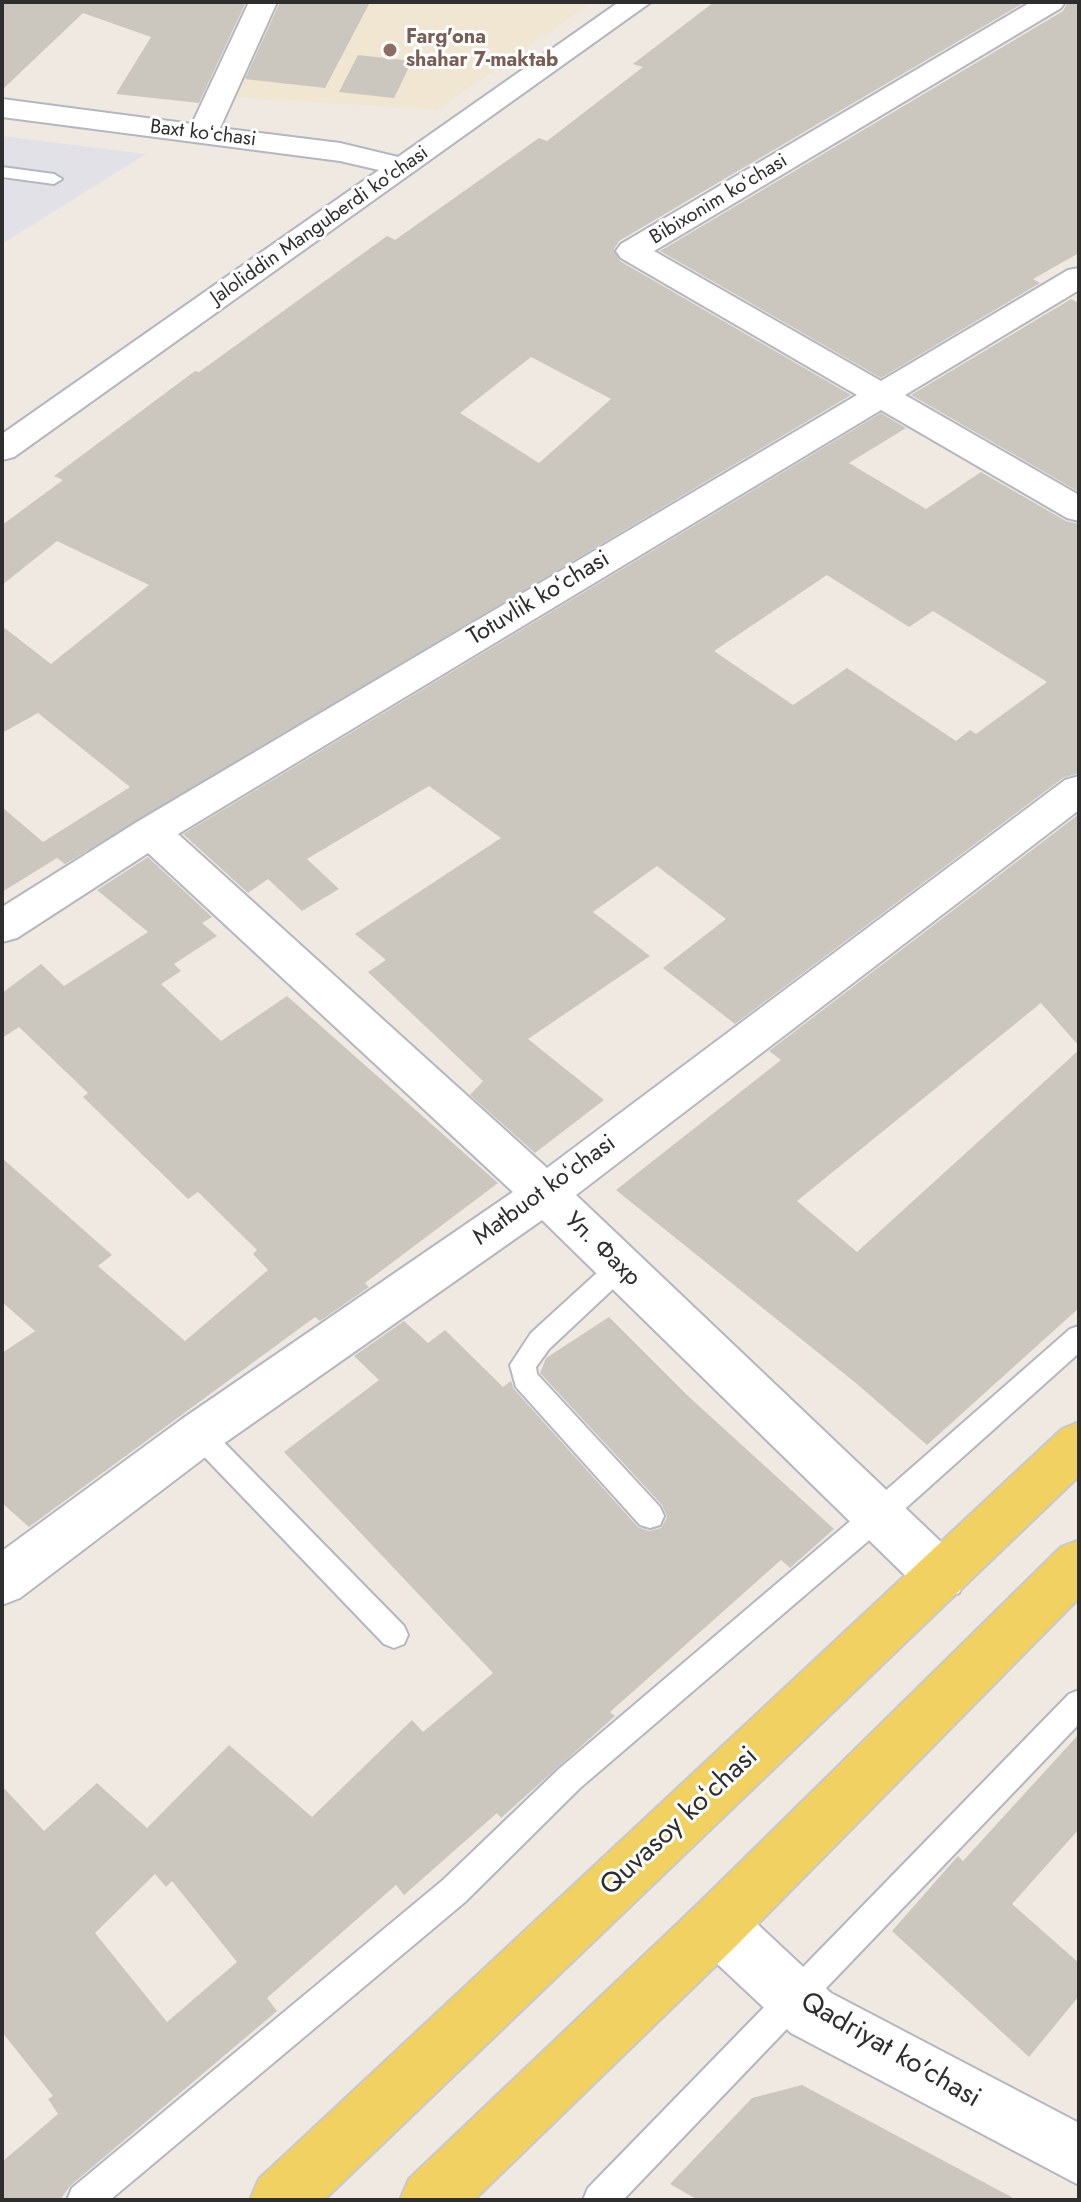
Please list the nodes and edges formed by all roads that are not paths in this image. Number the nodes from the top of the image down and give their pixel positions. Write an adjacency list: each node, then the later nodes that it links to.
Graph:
1 (263, 2): 5 (street)
2 (637, 2): 6 (street, Jaloliddin Manguberdi ko'chasi)
3 (1051, 2): 10 (street, Bibixonim koʻchasi)
4 (2, 108): 5 (street, Baxt koʻchasi)
5 (202, 134): 6 (street, Baxt koʻchasi)
6 (404, 167): 11 (street, Jaloliddin Manguberdi ko'chasi)
7 (2, 172): 8 (lane)
8 (54, 179)
9 (1079, 277): 10 (street, Totuvlik koʻchasi)
10 (881, 394): 12 (street); 14 (street, Totuvlik koʻchasi)
11 (2, 450)
12 (1079, 510)
13 (1079, 790): 16 (street, Matbuot koʻchasi)
14 (151, 832): 15 (street, Totuvlik koʻchasi); 16 (street, Ул. Фахр)
15 (2, 927)
16 (545, 1194): 17 (street, Ул. Фахр); 19 (street, Matbuot koʻchasi)
17 (620, 1267): 21 (street, Ул. Фахр); 22 (lane)
18 (1079, 1337): 21 (lane)
19 (199, 1434): 25 (street, Matbuot koʻchasi); 26 (lane)
20 (1079, 1444): 24 (main road, Quvasoy koʻchasi)
21 (878, 1515): 24 (street, Ул. Фахр); 31 (lane)
22 (650, 1516)
23 (1079, 1563): 28 (main road)
24 (941, 1576): 32 (main road, Quvasoy koʻchasi)
25 (2, 1581)
26 (394, 1635)
27 (1079, 1704): 29 (lane)
28 (717, 1925): 29 (street, Qadriyat ko'chasi); 33 (main road)
29 (796, 1999): 30 (street, Qadriyat ko'chasi); 34 (lane)
30 (1079, 2155)
31 (84, 2200)
32 (280, 2200)
33 (430, 2200)
34 (600, 2200)

